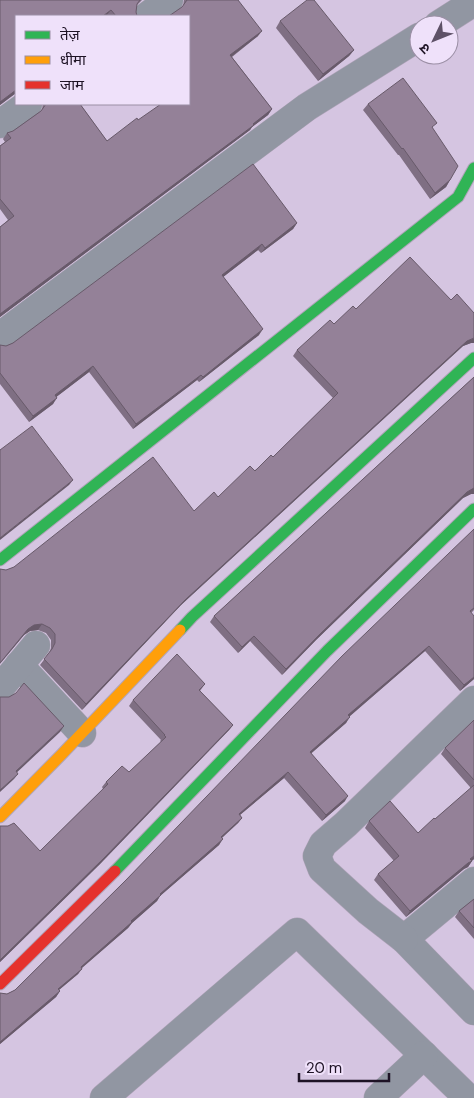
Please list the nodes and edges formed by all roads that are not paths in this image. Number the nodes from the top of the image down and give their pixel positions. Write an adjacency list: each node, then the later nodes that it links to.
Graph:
1 (169, 0): 3 (street)
2 (474, 2): 4 (street)
3 (148, 15)
4 (454, 15)
5 (409, 43): 9 (street)
6 (27, 105): 7 (street)
7 (0, 124)
8 (474, 168): 12 (street)
9 (2, 329)
10 (474, 358): 15 (street)
11 (474, 509): 19 (street)
12 (0, 560)
13 (0, 688): 15 (street)
14 (474, 700): 18 (street)
15 (82, 733): 16 (street)
16 (0, 817)
17 (474, 882): 18 (street)
18 (404, 939): 20 (street)
19 (0, 984)
20 (474, 1011)
21 (424, 1055): 22 (street); 23 (street); 24 (street)
22 (104, 1098)
23 (378, 1098)
24 (468, 1098)

